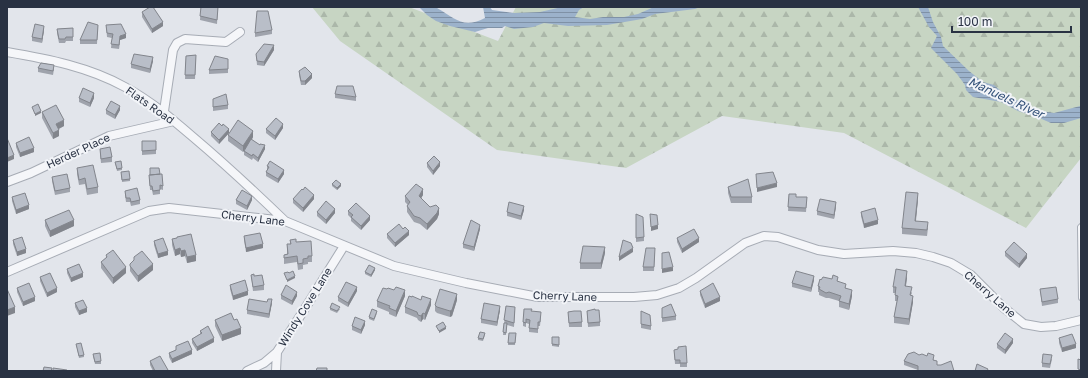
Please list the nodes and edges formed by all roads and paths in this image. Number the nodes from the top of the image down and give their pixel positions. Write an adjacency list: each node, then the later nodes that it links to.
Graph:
1 (240, 32): 3 (street)
2 (7, 52): 3 (street, Flats Road)
3 (164, 111): 4 (street, Flats Road)
4 (174, 121): 5 (street, Herder Place); 6 (street, Flats Road)
5 (7, 182)
6 (285, 221): 8 (street, Cherry Lane); 9 (street, Cherry Lane)
7 (1081, 226): 10 (lane)
8 (344, 246): 11 (street, Cherry Lane); 12 (street, Windy Cove Lane)
9 (7, 272)
10 (1081, 298)
11 (1081, 320)
12 (276, 352): 13 (street); 14 (street, Windy Cove Lane)
13 (247, 371)
14 (276, 371)

